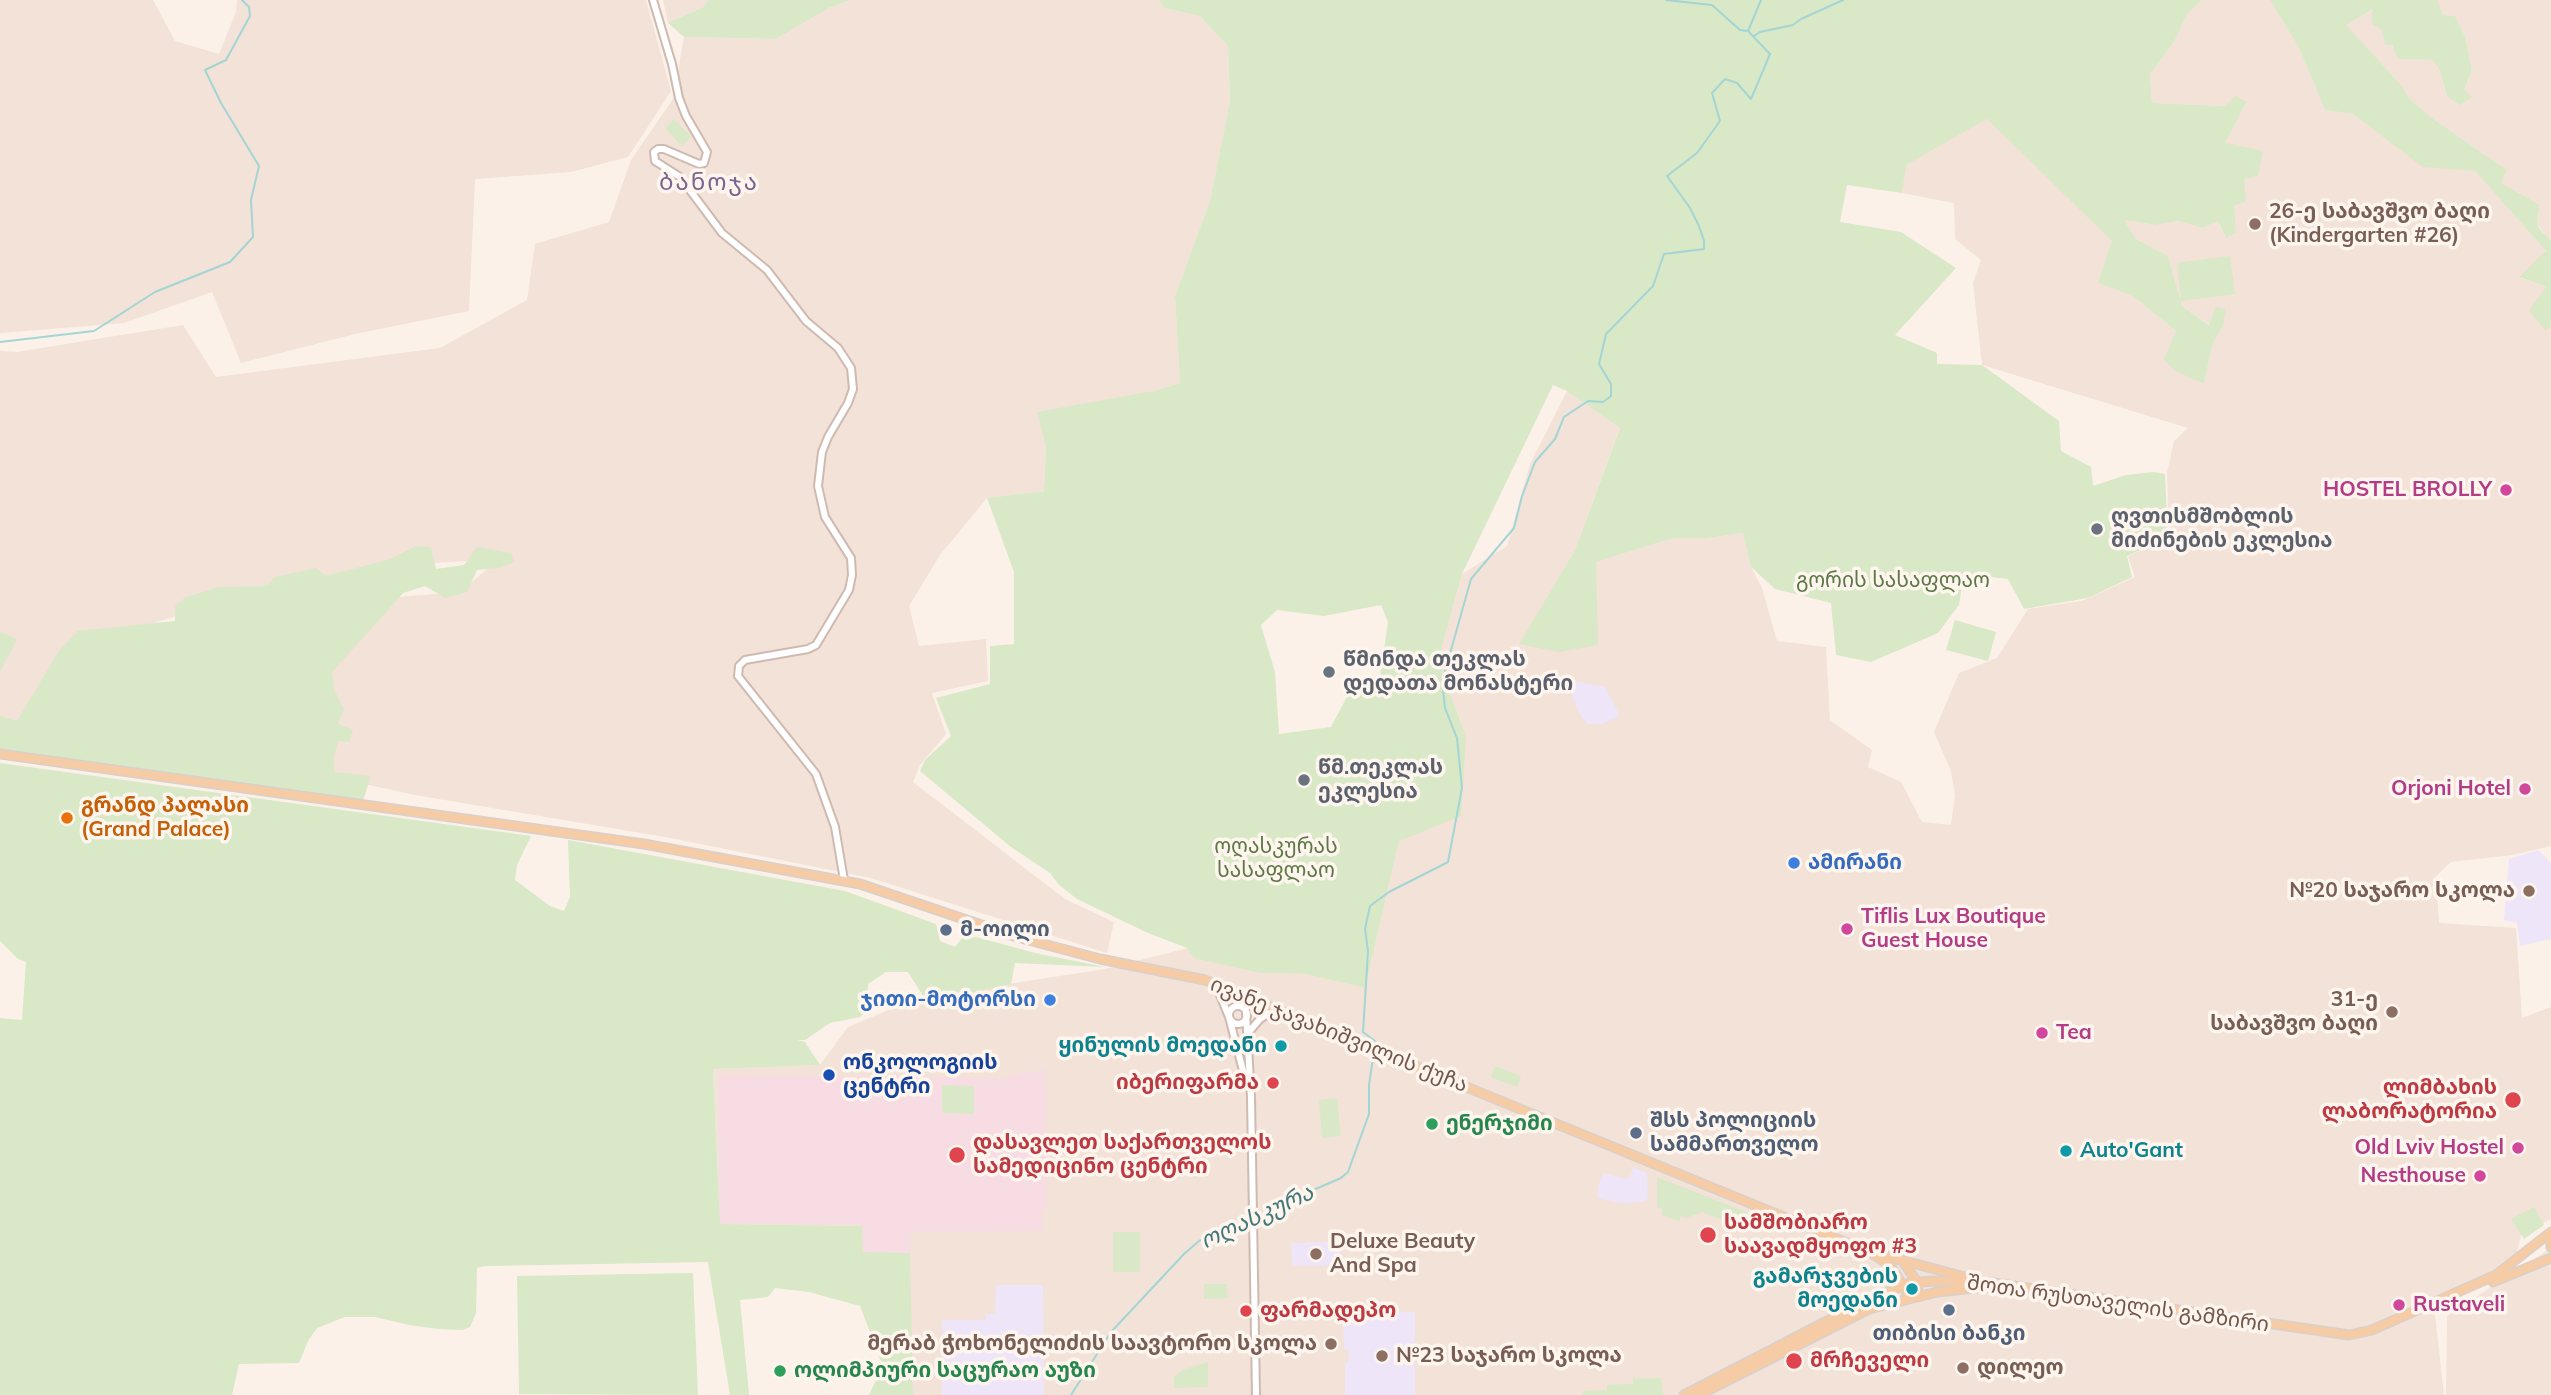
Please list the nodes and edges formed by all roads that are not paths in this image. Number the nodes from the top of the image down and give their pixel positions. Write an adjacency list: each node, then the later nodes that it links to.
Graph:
1 (653, 0): 3 (street)
2 (0, 754): 3 (main road, ივანე ჯავახიშვილის ქუჩა)
3 (844, 880): 4 (main road, ივანე ჯავახიშვილის ქუჩა)
4 (1216, 985): 5 (main road, ივანე ჯავახიშვილის ქუჩა); 9 (street)
5 (1242, 996): 6 (street); 7 (main road, ივანე ჯავახიშვილის ქუჩა); 8 (street)
6 (1233, 1008): 8 (street); 9 (street)
7 (1274, 1010): 10 (street); 14 (main road, ივანე ჯავახიშვილის ქუჩა)
8 (1247, 1015): 9 (street); 10 (street)
9 (1229, 1017): 11 (street)
10 (1248, 1033): 11 (street)
11 (1251, 1097): 21 (street)
12 (2551, 1232): 13 (main road); 17 (main road, შოთა რუსთაველის გამზირი)
13 (2551, 1247)
14 (1867, 1251): 16 (main road, ივანე ჯავახიშვილის ქუჩა); 19 (main road)
15 (2551, 1258): 20 (main road, შოთა რუსთაველის გამზირი)
16 (1900, 1259): 17 (main road, ივანე ჯავახიშვილის ქუჩა); 18 (main road)
17 (1980, 1281): 18 (main road, შოთა რუსთაველის გამზირი)
18 (1916, 1282): 19 (main road, შოთა რუსთაველის გამზირი); 20 (main road)
19 (1903, 1285): 20 (main road); 22 (main road, შოთა რუსთაველის გამზირი)
20 (1914, 1297): 23 (main road, შოთა რუსთაველის გამზირი)
21 (1256, 1395)
22 (1684, 1395)
23 (1699, 1395)

